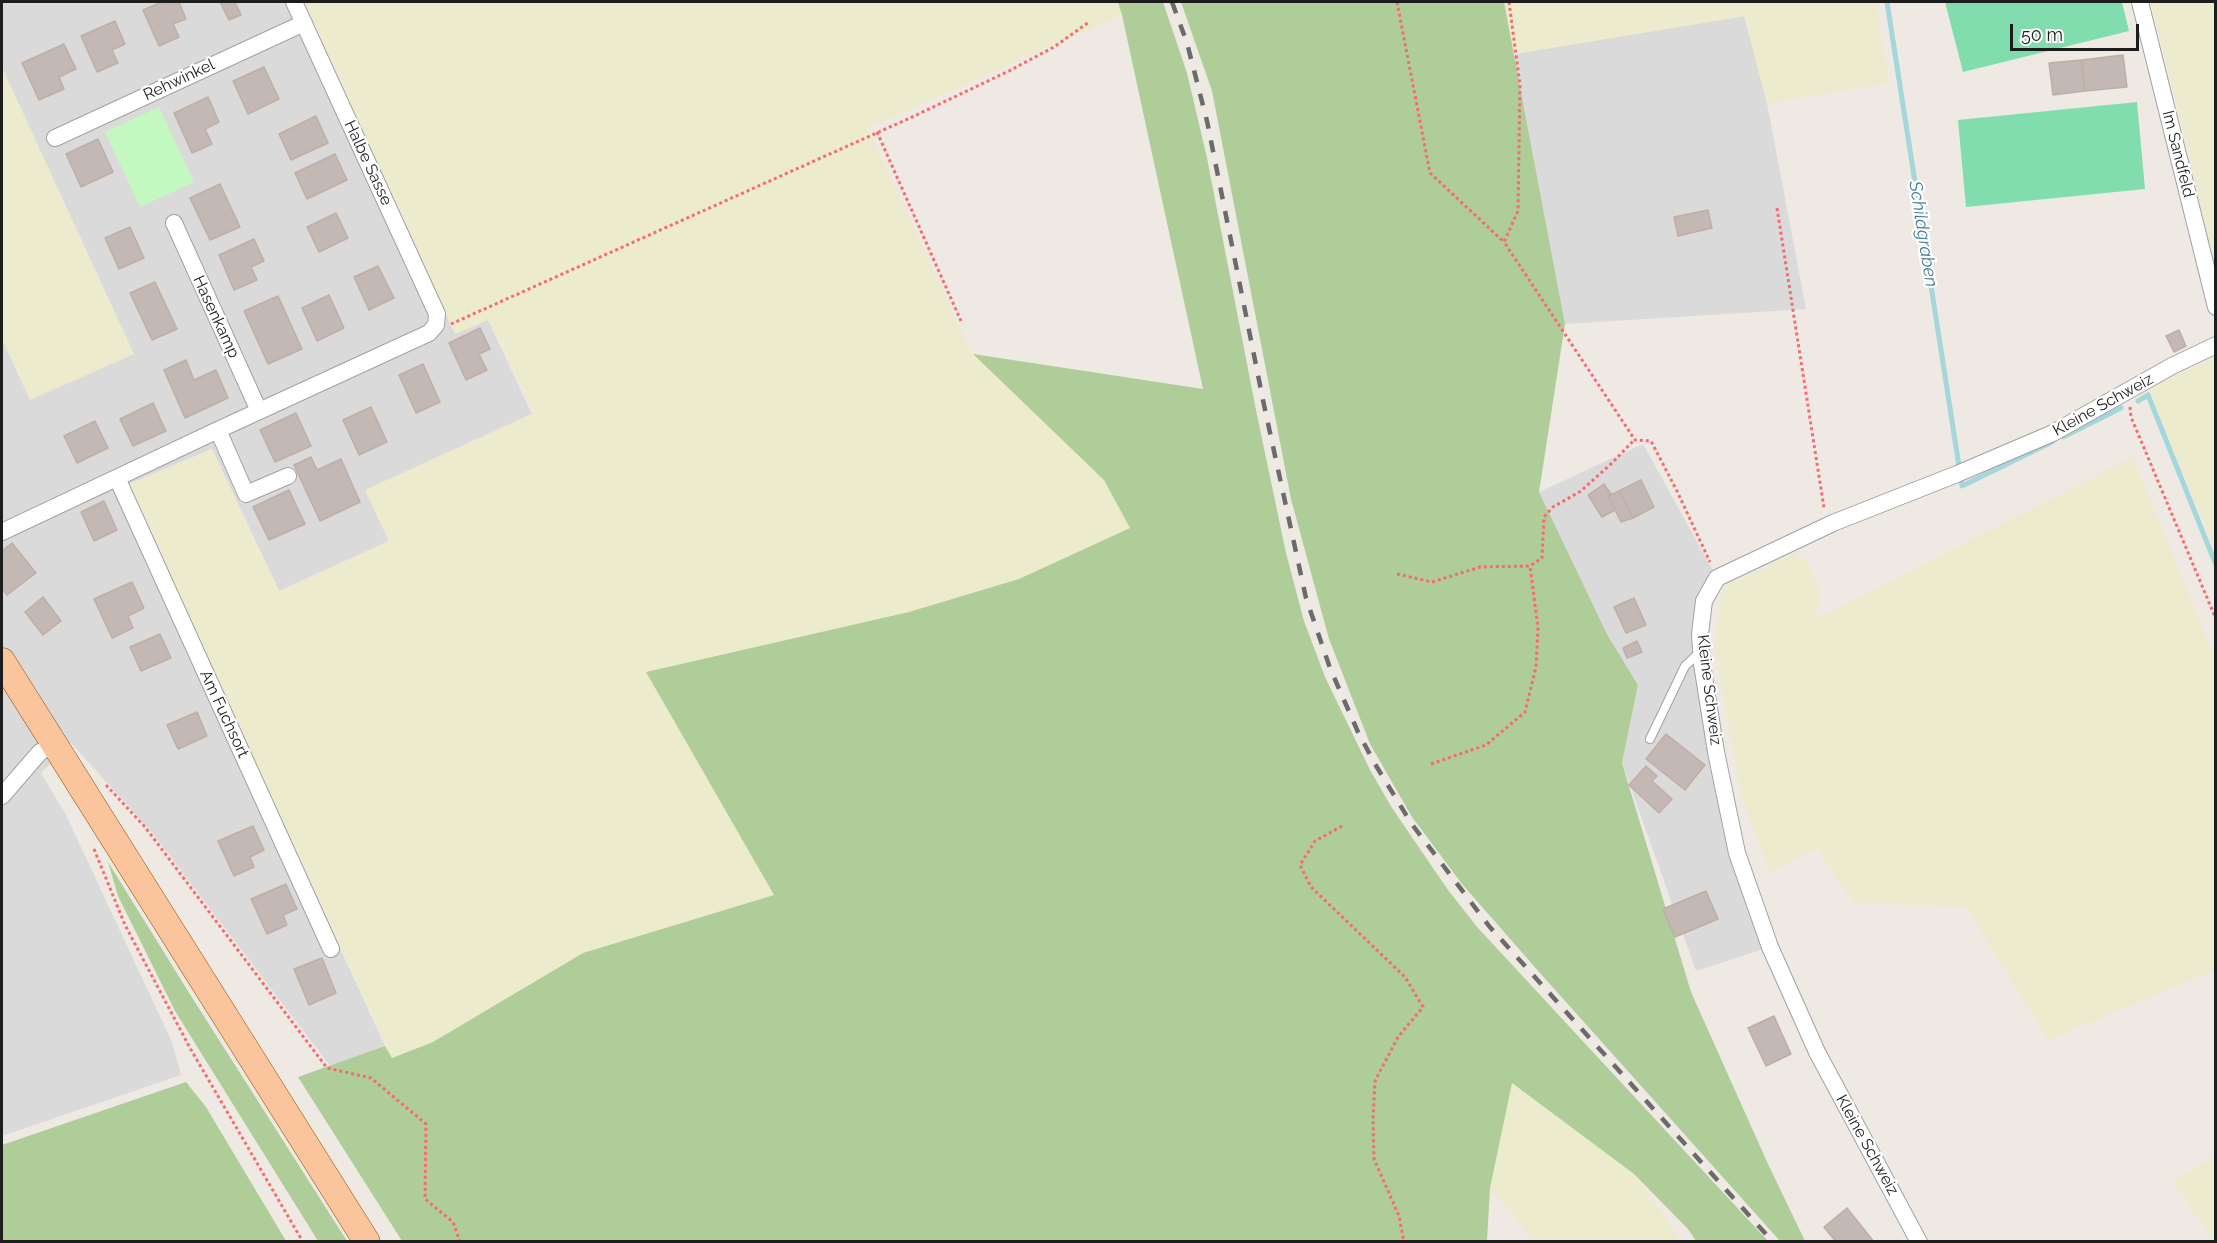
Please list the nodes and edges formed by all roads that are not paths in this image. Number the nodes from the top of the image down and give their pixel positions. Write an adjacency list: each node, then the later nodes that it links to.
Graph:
1 (294, 2): 3 (street, Halbe Sasse)
2 (2140, 2): 6 (street, Im Sandfeld)
3 (304, 23): 4 (street, Rehwinkel); 8 (street, Halbe Sasse)
4 (55, 138)
5 (174, 223): 8 (street, Hasenkamp)
6 (2216, 307)
7 (2216, 345): 13 (street, Kleine Schweiz)
8 (259, 411): 9 (street)
9 (218, 430): 10 (street); 11 (street)
10 (288, 476)
11 (117, 478): 12 (street); 18 (street, Am Fuchsort)
12 (2, 532)
13 (1701, 651): 15 (lane); 20 (street, Kleine Schweiz)
14 (2, 661): 16 (main road)
15 (1650, 739)
16 (53, 745): 17 (street); 19 (main road)
17 (2, 796)
18 (331, 949)
19 (367, 1242)
20 (1919, 1242)

